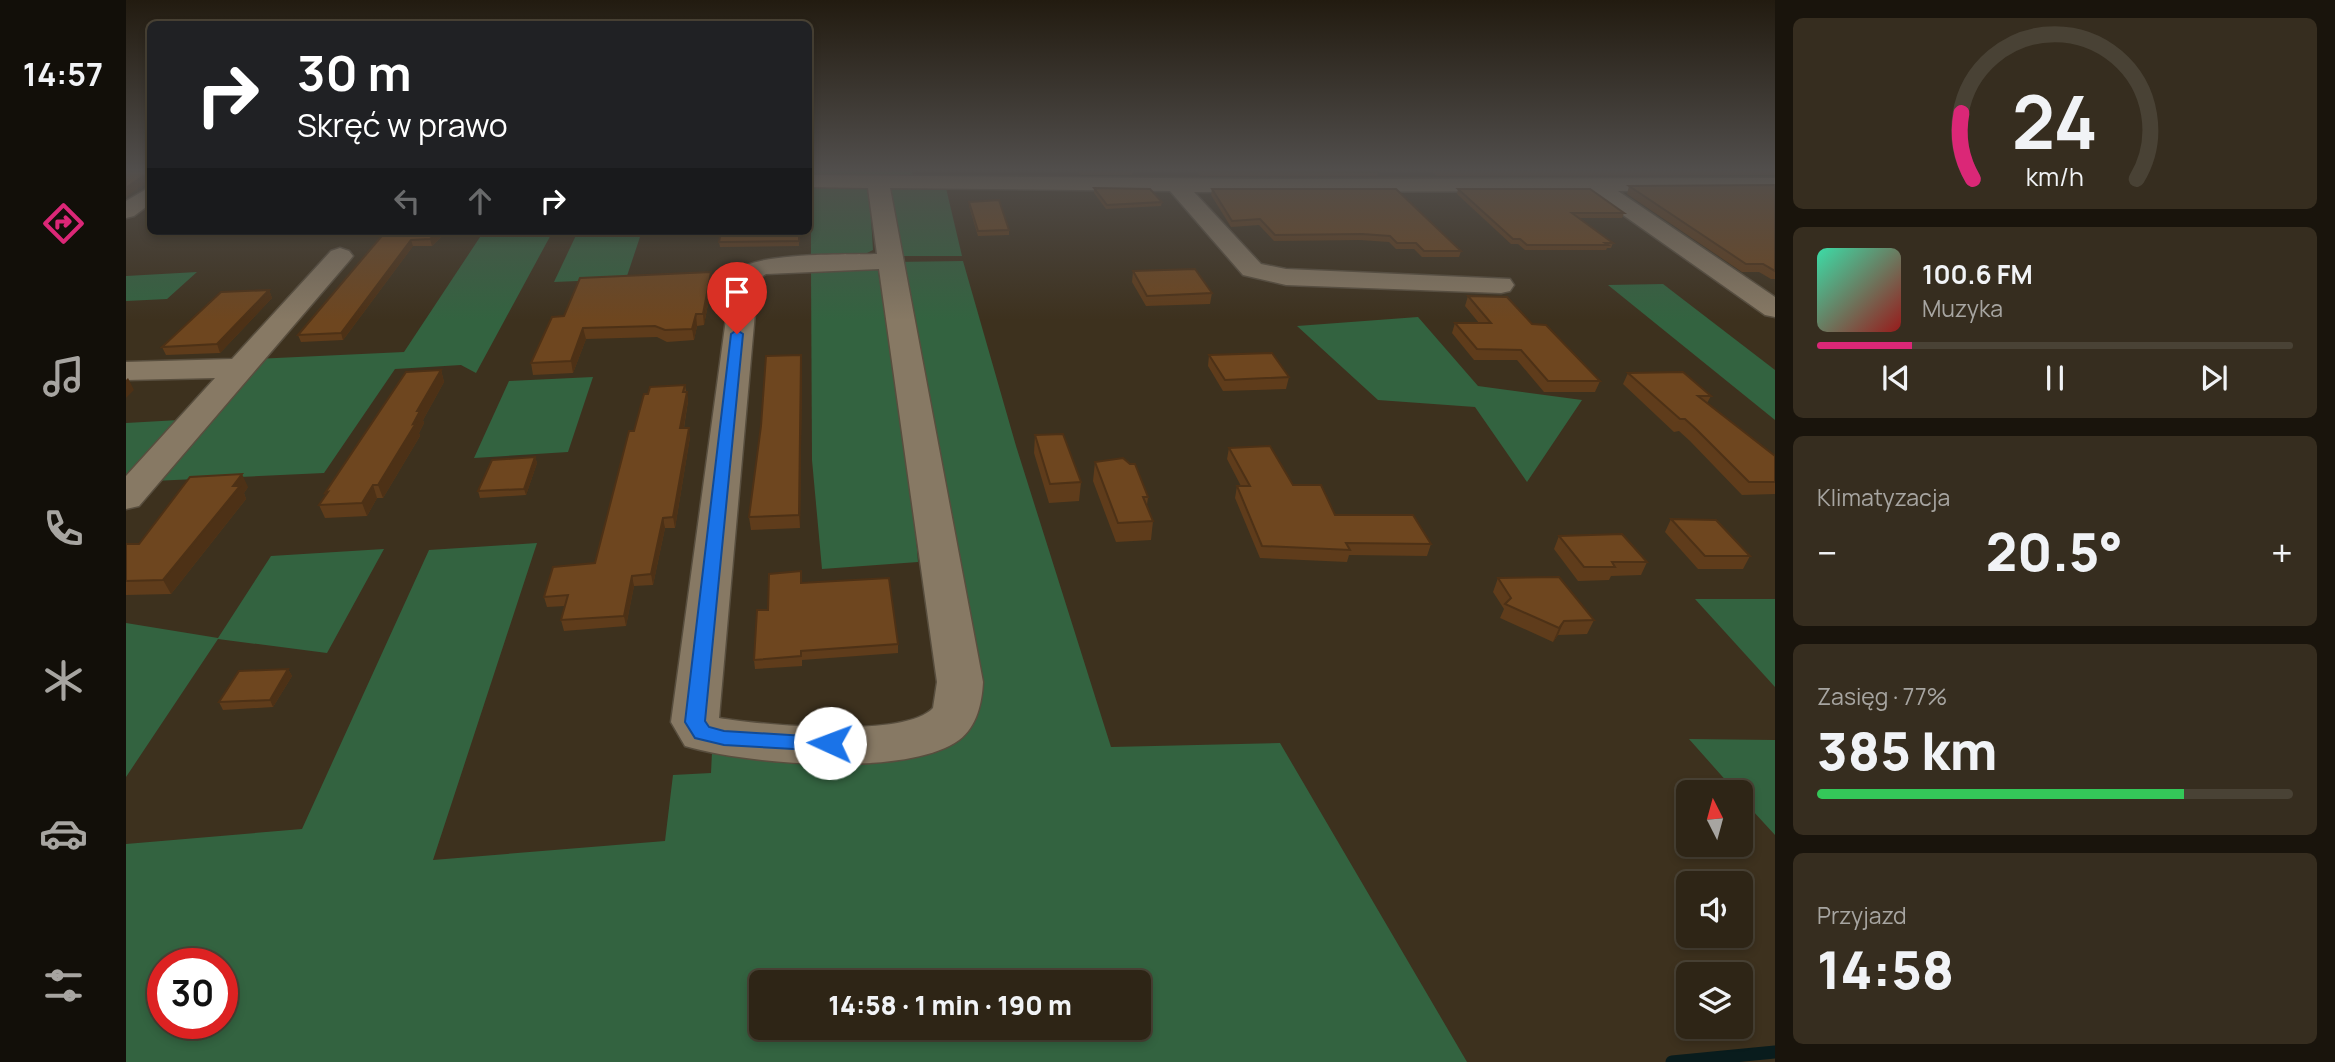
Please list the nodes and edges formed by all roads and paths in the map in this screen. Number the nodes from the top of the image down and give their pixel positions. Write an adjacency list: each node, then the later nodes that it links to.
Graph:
1 (884, 221): 5 (street)
2 (1218, 221): 6 (street)
3 (1646, 221): 7 (street)
4 (340, 256): 8 (street)
5 (890, 261): 5 (street)
6 (1501, 285)
7 (1775, 309)
8 (240, 368): 9 (street); 10 (street)
9 (126, 371)
10 (126, 498)

